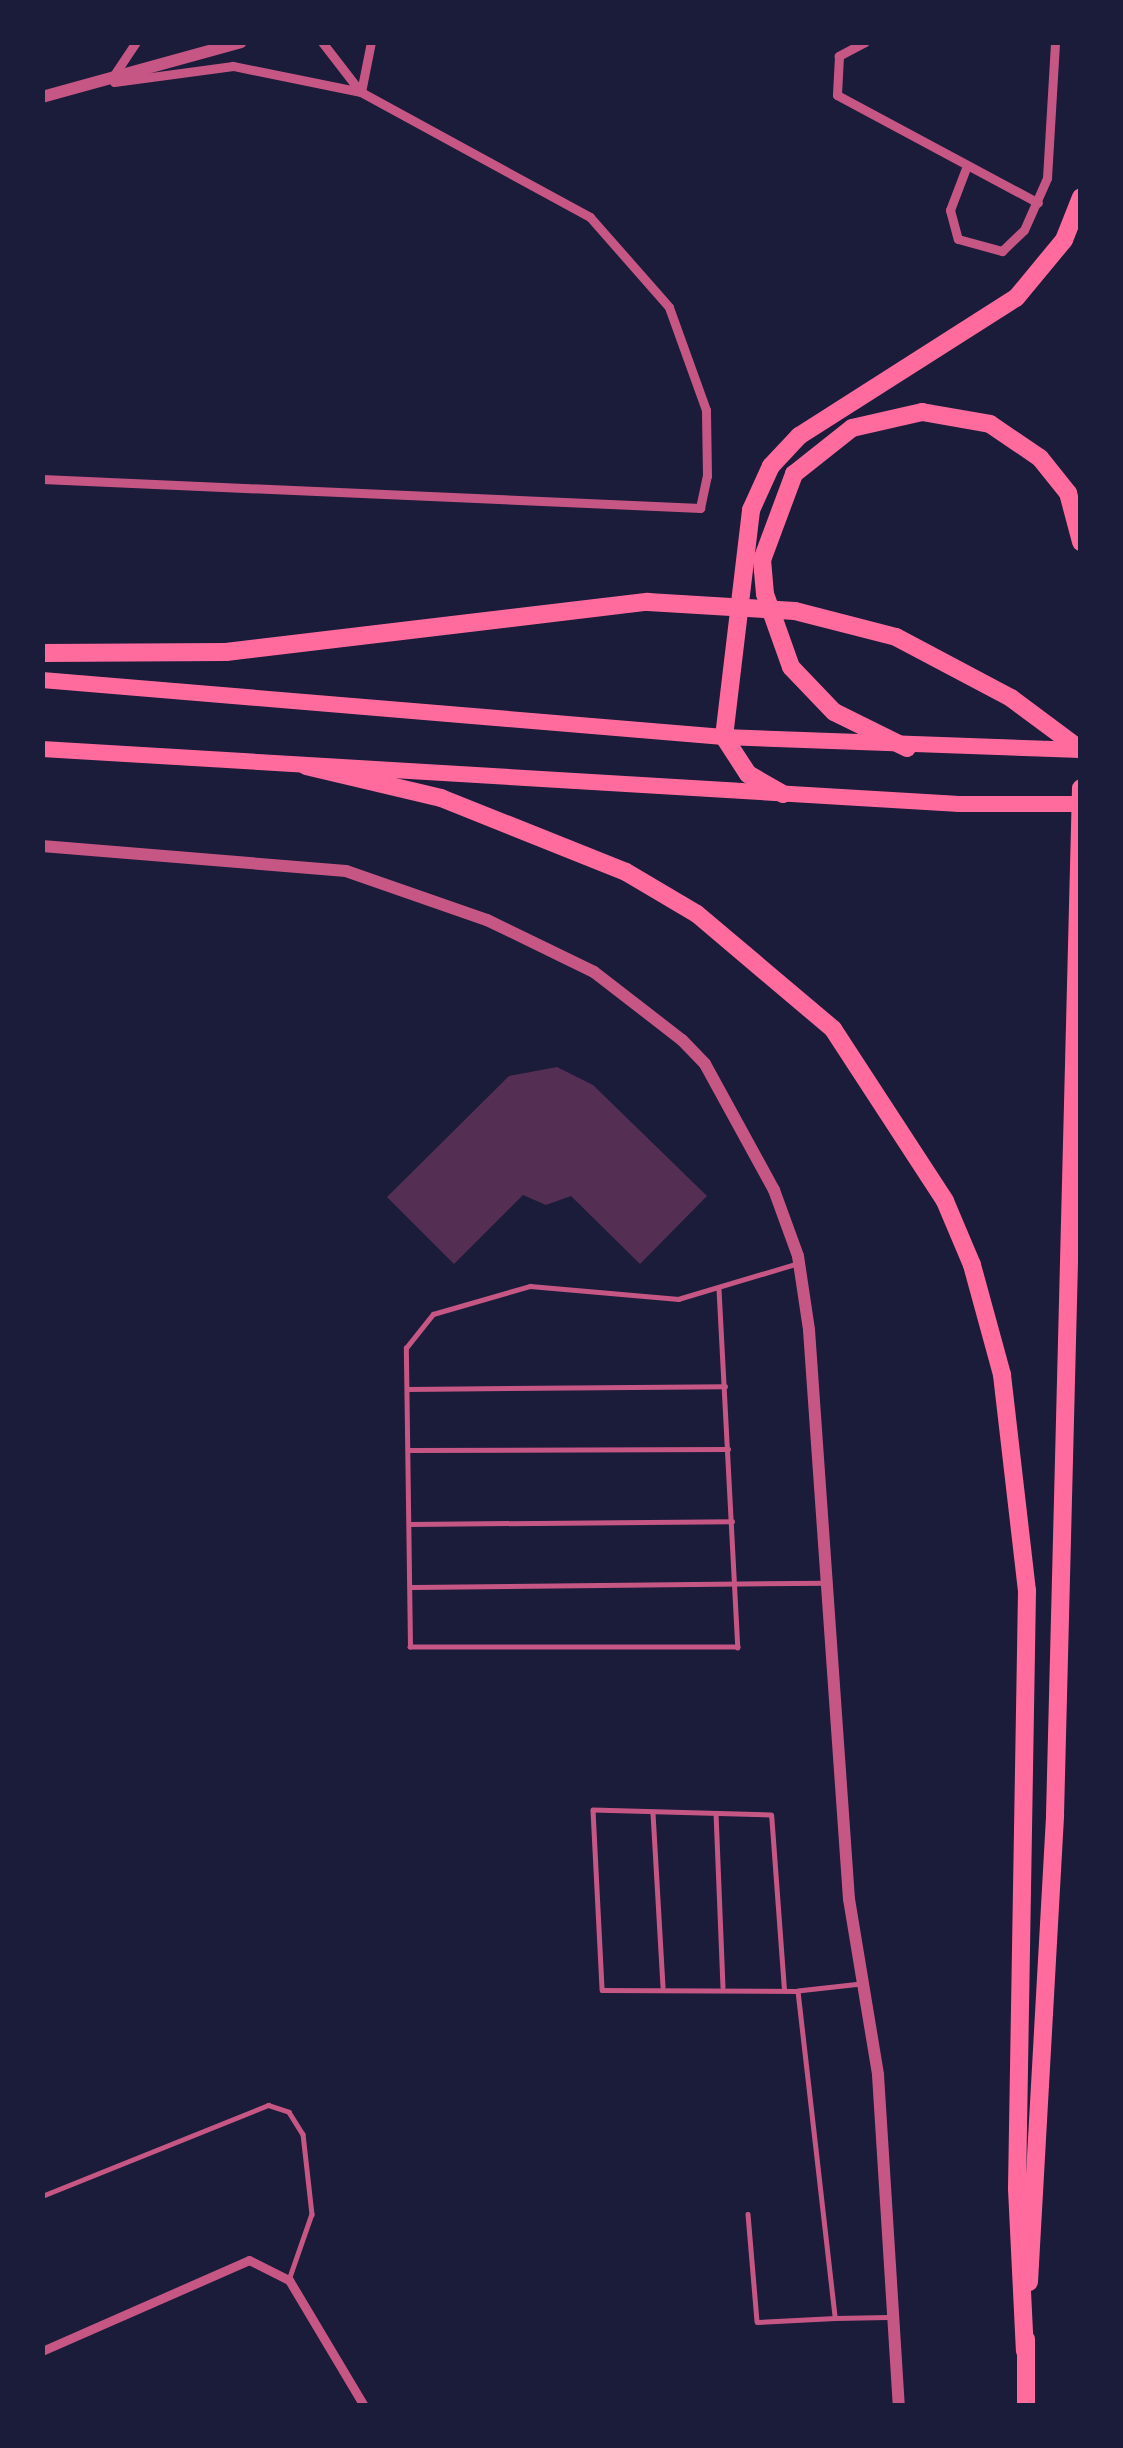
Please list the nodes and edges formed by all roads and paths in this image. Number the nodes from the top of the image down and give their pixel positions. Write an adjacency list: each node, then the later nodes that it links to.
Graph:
1 (136, 42): 7 (street)
2 (241, 42): 7 (street)
3 (322, 42): 8 (street)
4 (370, 42): 8 (street)
5 (865, 42): 10 (street)
6 (1054, 42): 12 (street)
7 (109, 83): 8 (street); 9 (street)
8 (361, 92): 13 (street)
9 (42, 98)
10 (966, 168): 12 (street); 12 (street)
11 (1081, 197): 17 (highway)
12 (1038, 203)
13 (42, 479)
14 (1081, 542): 18 (highway)
15 (42, 653): 20 (highway)
16 (42, 680): 17 (highway)
17 (724, 737): 18 (highway); 23 (highway)
18 (907, 748): 20 (highway)
19 (42, 749): 21 (highway)
20 (1081, 750)
21 (306, 766): 23 (highway); 50 (highway)
22 (1081, 788): 50 (highway)
23 (783, 794): 24 (highway)
24 (1081, 804)
25 (42, 846): 26 (street)
26 (799, 1263): 27 (lane); 34 (street)
27 (719, 1289): 28 (lane); 29 (lane)
28 (725, 1386): 29 (lane); 30 (lane)
29 (406, 1389): 31 (lane)
30 (728, 1449): 31 (lane); 32 (lane)
31 (407, 1450): 33 (lane)
32 (732, 1521): 33 (lane); 35 (lane)
33 (409, 1524): 36 (lane)
34 (826, 1583): 35 (lane); 39 (street)
35 (736, 1585): 36 (lane); 36 (lane)
36 (410, 1587)
37 (653, 1811): 38 (lane); 40 (lane); 40 (lane)
38 (716, 1812): 41 (lane); 42 (lane)
39 (864, 1983): 43 (lane); 47 (street)
40 (663, 1987): 41 (lane)
41 (723, 1987): 42 (lane)
42 (784, 1990): 43 (lane)
43 (798, 1991): 48 (lane)
44 (42, 2196): 46 (lane)
45 (748, 2214): 48 (lane)
46 (289, 2280): 49 (street); 51 (street)
47 (893, 2317): 48 (lane); 52 (street)
48 (836, 2318)
49 (42, 2351)
50 (1025, 2351): 53 (highway)
51 (364, 2406)
52 (899, 2406)
53 (1026, 2406)

